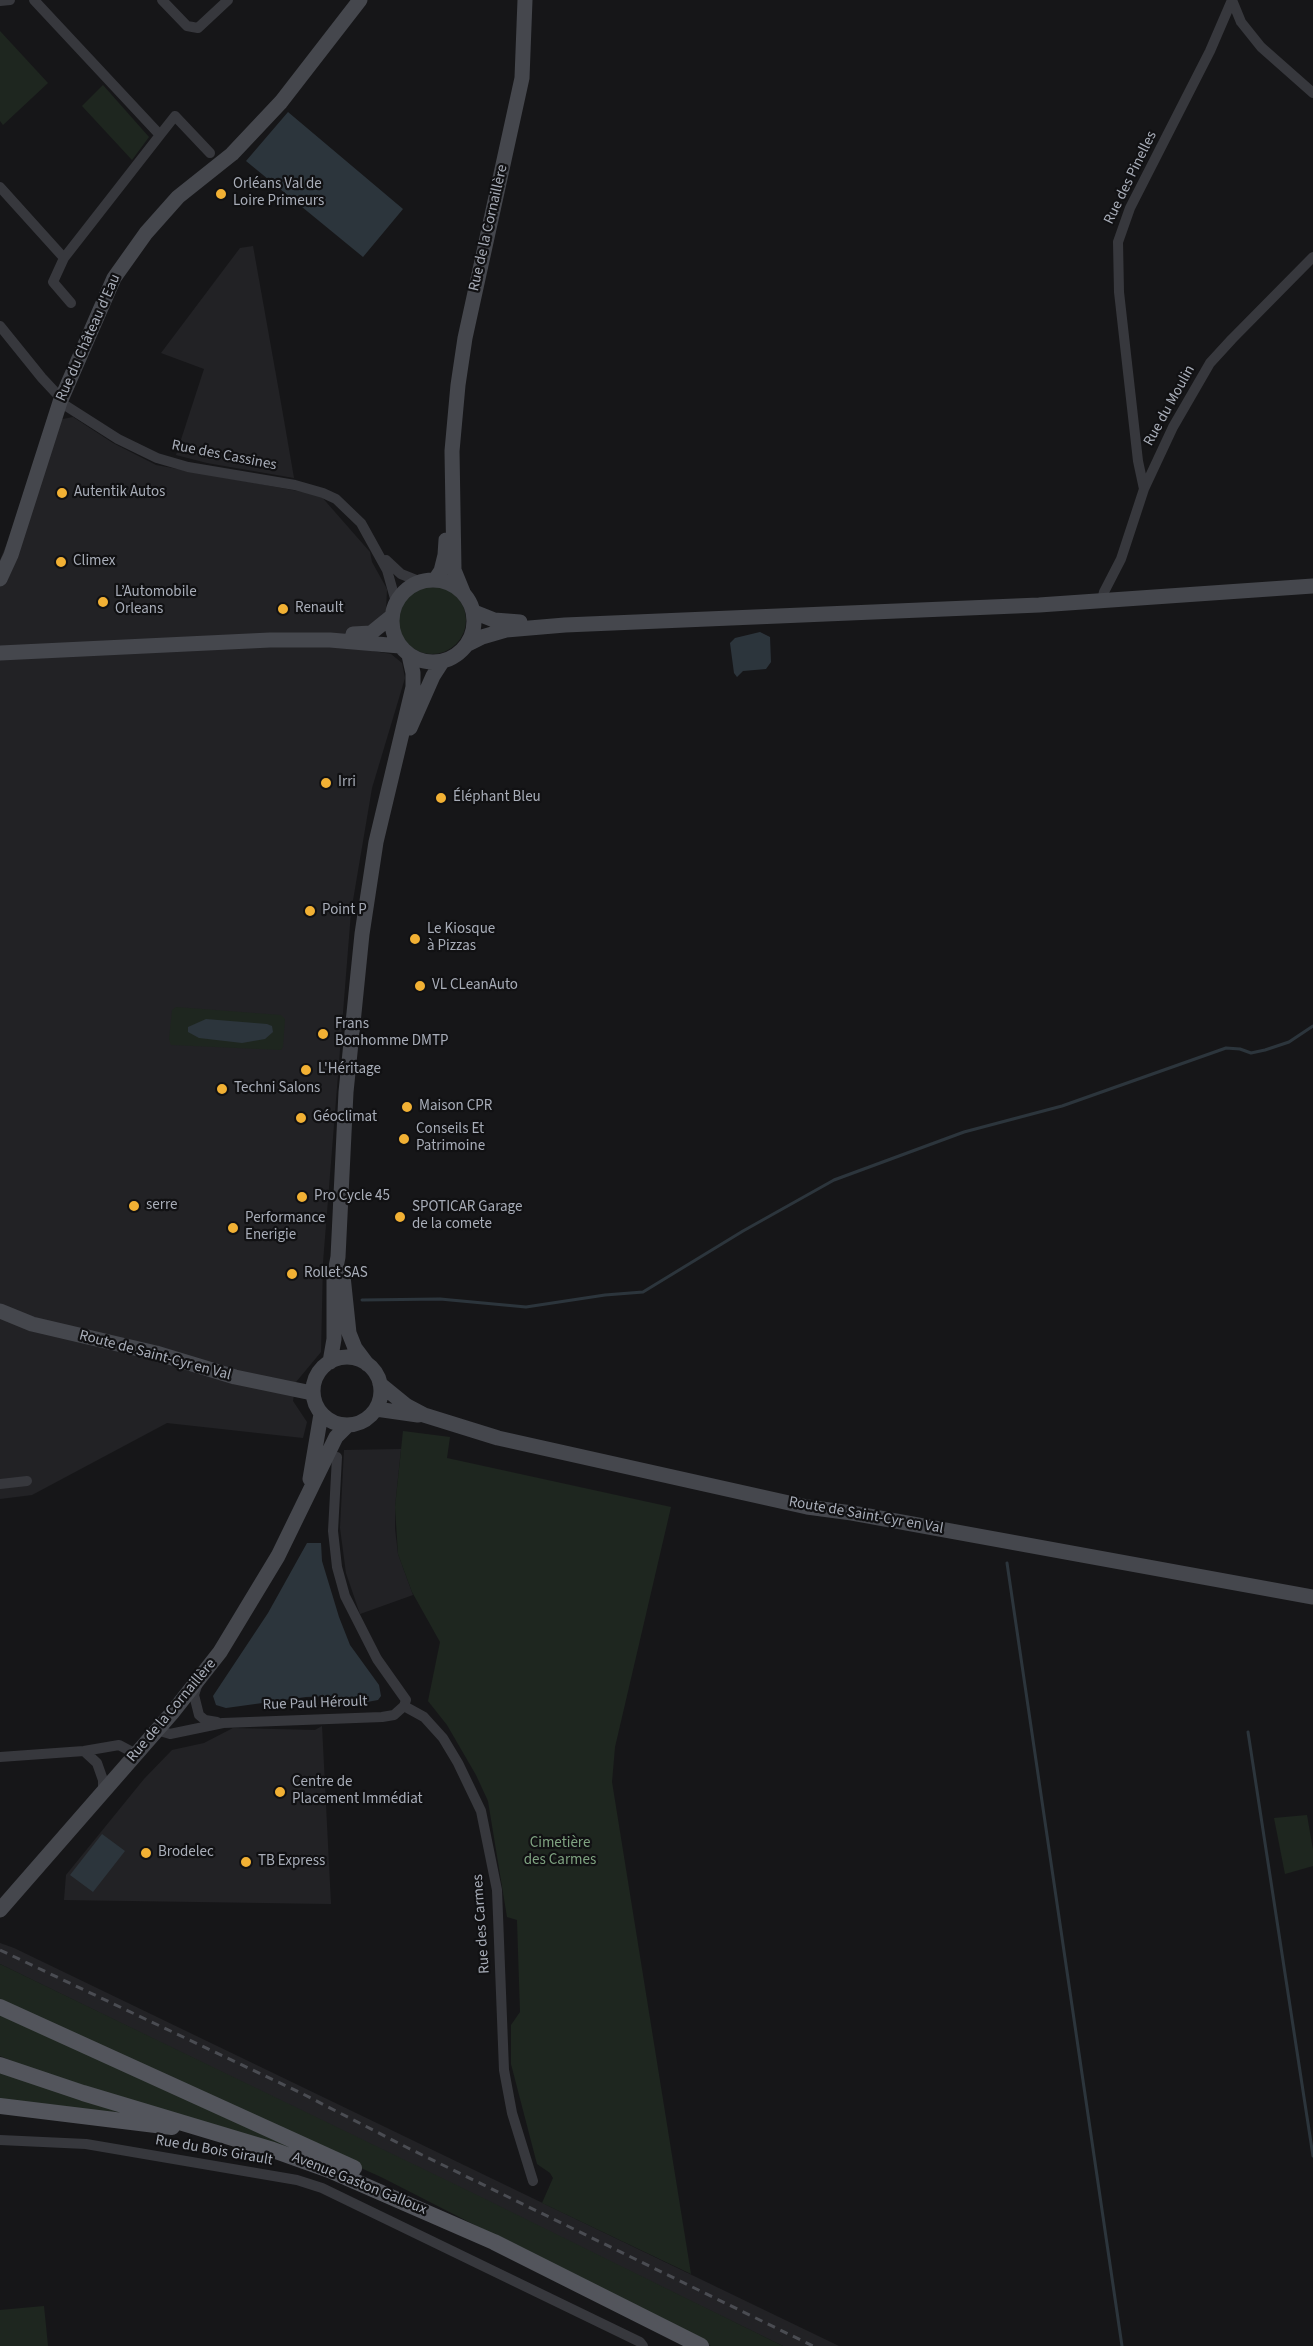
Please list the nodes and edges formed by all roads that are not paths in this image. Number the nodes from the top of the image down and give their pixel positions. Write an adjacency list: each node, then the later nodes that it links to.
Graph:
1 (10, 0): 8 (street)
2 (34, 0): 10 (street)
3 (162, 0): 4 (street)
4 (228, 0)
5 (360, 0): 17 (main road, Rue du Château d'Eau)
6 (525, 0): 18 (main road, Rue de la Cornaillère)
7 (1232, 0): 9 (street); 19 (street, Rue des Pinelles)
8 (0, 1)
9 (1313, 93)
10 (160, 135): 11 (street); 14 (street)
11 (210, 153)
12 (0, 187): 14 (street)
13 (1313, 257): 19 (street, Rue du Moulin)
14 (64, 258): 15 (street)
15 (71, 303)
16 (0, 326): 17 (street, Rue des Cassines)
17 (61, 399): 20 (street, Rue des Cassines); 21 (main road, Rue du Château d'Eau)
18 (453, 456): 22 (main road, Rue de la Cornaillère); 24 (main road, Rue de la Cornaillère)
19 (1144, 489): 25 (street, Rue du Moulin)
20 (373, 545): 22 (street, Rue des Cassines); 26 (street, Rue des Cassines)
21 (0, 579)
22 (428, 581): 24 (main road); 26 (main road)
23 (1313, 586): 25 (main road)
24 (463, 592): 27 (main road)
25 (1102, 600): 28 (main road)
26 (394, 609): 29 (main road); 31 (main road)
27 (474, 612): 28 (main road); 30 (main road)
28 (565, 626): 30 (main road)
29 (381, 636): 31 (main road); 32 (main road)
30 (468, 644): 33 (main road)
31 (404, 651): 33 (main road); 34 (main road)
32 (0, 653)
33 (442, 662): 34 (main road)
34 (399, 749): 35 (main road)
35 (338, 1257): 37 (main road); 38 (main road)
36 (0, 1311): 40 (main road, Route de Saint-Cyr en Val)
37 (330, 1362): 38 (main road); 40 (main road)
38 (367, 1364): 39 (main road)
39 (380, 1384): 41 (main road); 43 (main road, Route de Saint-Cyr en Val)
40 (312, 1393): 42 (main road)
41 (376, 1409): 43 (main road, Route de Saint-Cyr en Val); 44 (main road)
42 (321, 1414): 44 (main road); 48 (main road, Rue de la Cornaillère)
43 (424, 1415): 49 (main road, Route de Saint-Cyr en Val)
44 (346, 1426): 48 (main road, Rue de la Cornaillère)
45 (337, 1457): 51 (street)
46 (27, 1481): 47 (street)
47 (0, 1484)
48 (309, 1488): 50 (main road, Rue de la Cornaillère)
49 (1313, 1597)
50 (198, 1682): 52 (street, Rue Paul Héroult); 53 (main road, Rue de la Cornaillère)
51 (404, 1706): 52 (street, Rue Paul Héroult); 64 (street, Rue des Carmes)
52 (223, 1723): 53 (street, Rue Paul Héroult)
53 (157, 1730): 55 (main road, Rue de la Cornaillère)
54 (84, 1751): 55 (street); 56 (street); 57 (street)
55 (136, 1754): 57 (main road, Rue de la Cornaillère)
56 (0, 1757)
57 (103, 1792): 58 (main road, Rue de la Cornaillère)
58 (0, 1910)
59 (0, 2007): 65 (main road)
60 (0, 2065): 62 (main road, Avenue Gaston Galloux)
61 (0, 2106): 62 (main road)
62 (231, 2136): 65 (main road, Avenue Gaston Galloux)
63 (0, 2140): 66 (street, Rue du Bois Girault)
64 (533, 2181)
65 (399, 2199): 67 (main road, Avenue Gaston Galloux)
66 (642, 2344)
67 (701, 2346)

